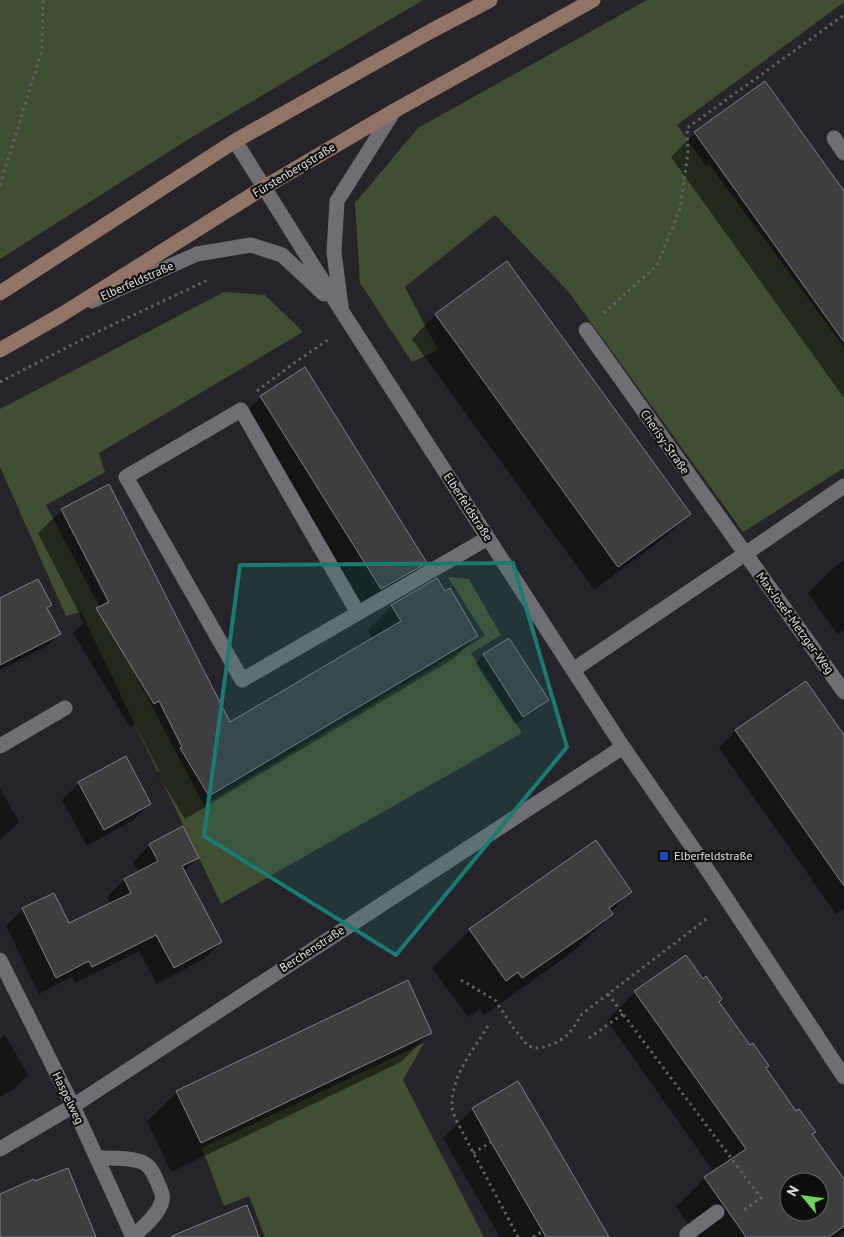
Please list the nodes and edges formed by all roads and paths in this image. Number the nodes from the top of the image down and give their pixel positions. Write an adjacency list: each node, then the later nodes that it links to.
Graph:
1 (43, 0): 9 (path)
2 (490, 0): 7 (main road)
3 (593, 0): 5 (main road, Fürstenbergstraße)
4 (844, 15): 16 (path)
5 (394, 111): 10 (main road, Fürstenbergstraße); 13 (street, Elberfeldstraße)
6 (834, 138): 8 (street)
7 (235, 141): 10 (street, Elberfeldstraße); 12 (main road)
8 (844, 153)
9 (0, 185)
10 (263, 188): 13 (street, Elberfeldstraße); 14 (main road, Fürstenbergstraße)
11 (212, 278): 18 (path)
12 (0, 293)
13 (341, 310): 14 (street, Elberfeldstraße); 15 (street, Elberfeldstraße)
14 (61, 315): 17 (main road, Fürstenbergstraße)
15 (350, 324): 19 (path); 21 (street, Elberfeldstraße)
16 (586, 330): 22 (street, Cherisy-Straße)
17 (0, 350)
18 (0, 382)
19 (241, 410): 23 (street); 23 (street)
20 (844, 486): 22 (street)
21 (488, 538): 23 (street); 24 (street, Elberfeldstraße)
22 (745, 554): 24 (street); 25 (street, Max-Josef-Metzger-Weg)
23 (358, 613)
24 (573, 670): 28 (street, Elberfeldstraße)
25 (844, 692)
26 (65, 708): 27 (street)
27 (0, 746)
28 (623, 747): 29 (street, Elberfeldstraße); 37 (street, Berchenstraße)
29 (729, 902): 32 (path); 36 (street, Elberfeldstraße)
30 (0, 960): 37 (street, Haspelweg)
31 (461, 980): 32 (path)
32 (608, 994): 33 (path)
33 (623, 1014): 35 (path); 43 (path)
34 (488, 1026): 40 (path)
35 (589, 1038)
36 (844, 1077)
37 (73, 1106): 39 (street, Berchenstraße); 41 (street, Haspelweg)
38 (491, 1142): 40 (path)
39 (0, 1149)
40 (473, 1154): 46 (path)
41 (97, 1158): 45 (street, Haspelweg); 45 (street)
42 (717, 1212): 48 (street)
43 (740, 1212)
44 (543, 1231): 47 (path)
45 (133, 1237)
46 (518, 1237)
47 (533, 1237)
48 (689, 1237)

